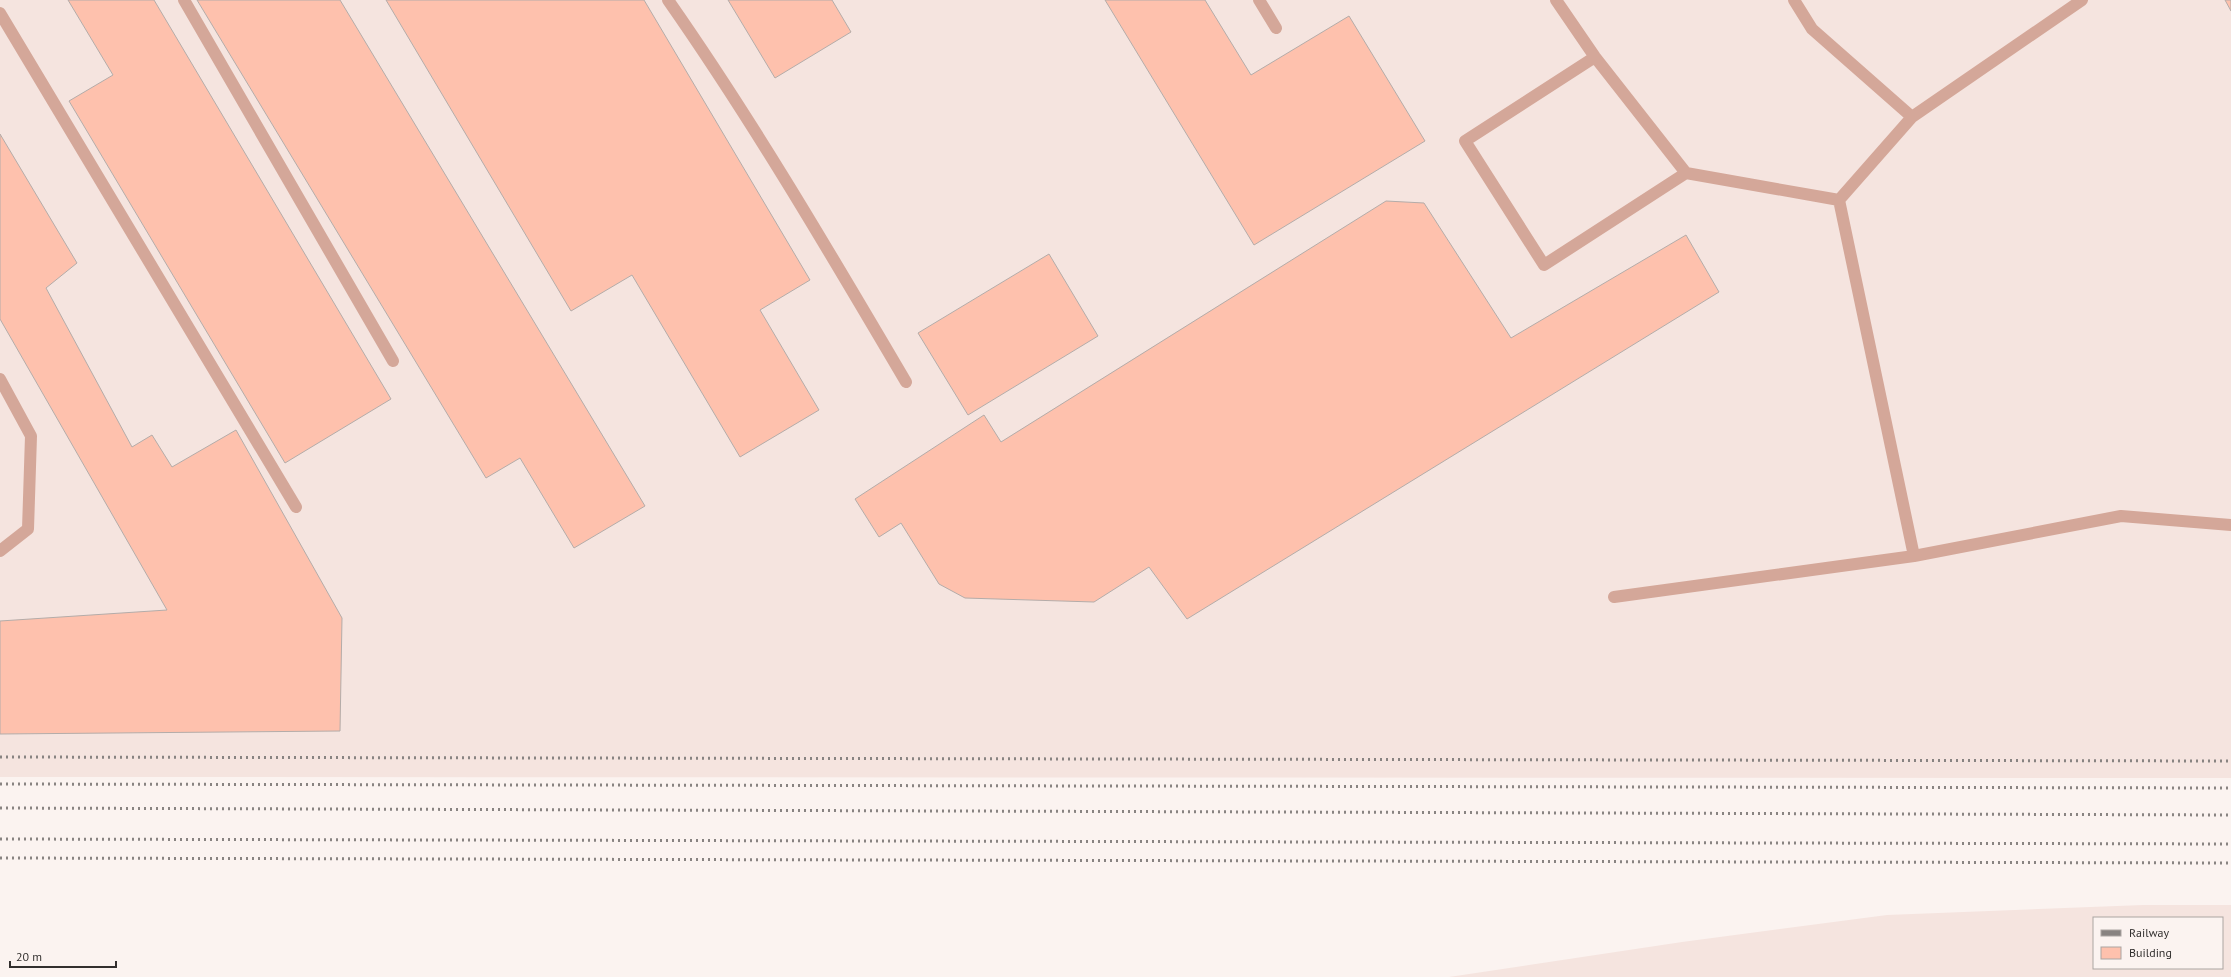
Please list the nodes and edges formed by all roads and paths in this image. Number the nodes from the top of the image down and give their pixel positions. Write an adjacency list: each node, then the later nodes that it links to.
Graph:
1 (184, 0): 13 (lane)
2 (668, 0): 15 (lane)
3 (1259, 0): 8 (lane)
4 (1556, 0): 9 (lane)
5 (1794, 0): 10 (lane)
6 (2082, 0): 10 (lane)
7 (0, 13): 16 (lane)
8 (1276, 28)
9 (1595, 57): 11 (lane); 11 (lane)
10 (1912, 117): 12 (lane)
11 (1686, 173): 12 (lane)
12 (1839, 200): 19 (lane)
13 (393, 361)
14 (0, 379): 18 (lane)
15 (906, 382)
16 (296, 506)
17 (2231, 525): 19 (lane)
18 (0, 551)
19 (1914, 556): 20 (lane)
20 (1614, 597)

